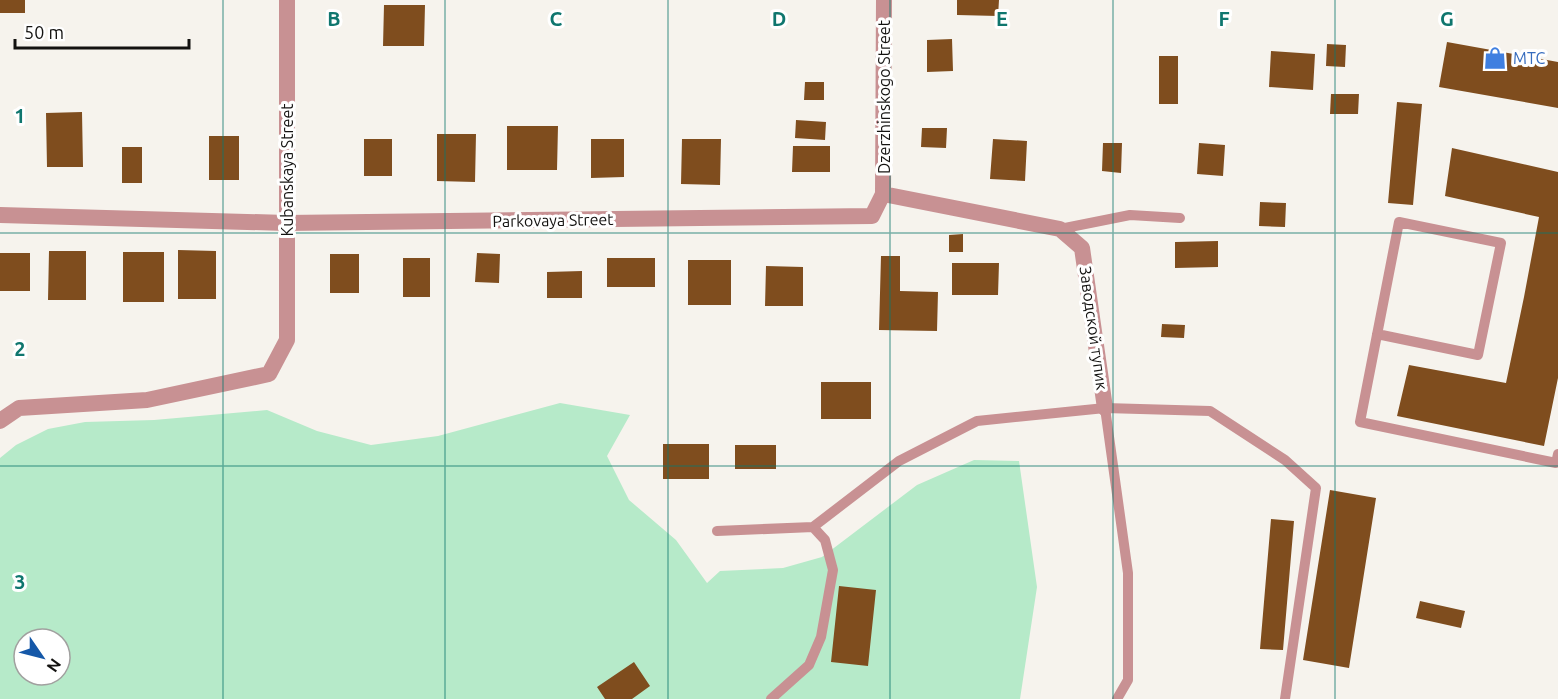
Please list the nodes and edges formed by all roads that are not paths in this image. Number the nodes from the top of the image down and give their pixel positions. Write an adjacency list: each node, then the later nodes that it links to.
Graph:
1 (287, 0): 6 (street, Kubanskaya Street)
2 (884, 0): 3 (street, Dzerzhinskogo Street)
3 (883, 195): 6 (street, Parkovaya Street); 7 (street)
4 (0, 215): 6 (street, Parkovaya Street)
5 (1180, 218): 7 (lane)
6 (286, 223): 10 (street, Kubanskaya Street)
7 (1060, 229): 9 (street, Заводской тупик)
8 (1377, 334): 8 (lane); 11 (lane)
9 (1105, 408): 12 (lane); 15 (lane); 16 (lane)
10 (0, 422)
11 (1558, 454)
12 (813, 527): 13 (lane); 14 (lane)
13 (717, 531)
14 (771, 699)
15 (1117, 699)
16 (1285, 699)

